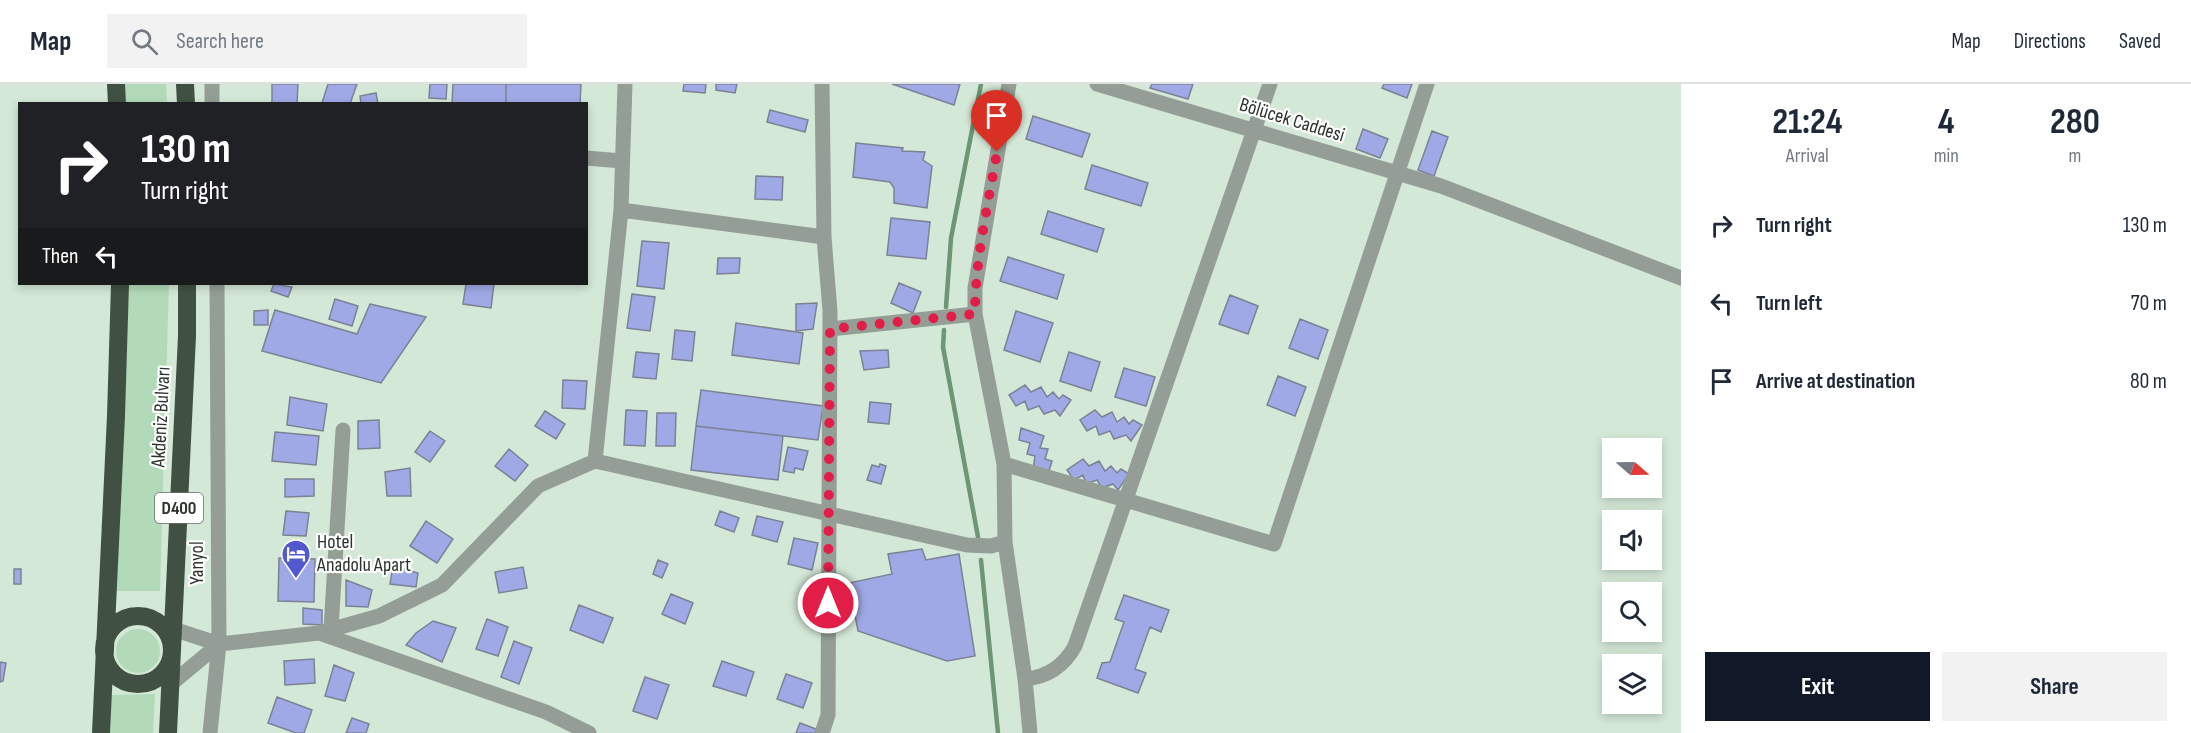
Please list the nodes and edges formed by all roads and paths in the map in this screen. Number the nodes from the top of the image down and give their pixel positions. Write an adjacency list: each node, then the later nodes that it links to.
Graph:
1 (117, 84): 11 (highway)
2 (185, 84): 12 (highway)
3 (212, 84): 13 (street)
4 (625, 84): 16 (street)
5 (822, 84): 19 (street)
6 (1009, 84): 24 (street)
7 (1097, 84): 10 (street, Bölücek Caddesi)
8 (1270, 84): 14 (street)
9 (1427, 84): 17 (street)
10 (1127, 89): 14 (street, Bölücek Caddesi)
11 (117, 102)
12 (186, 102)
13 (212, 102)
14 (1255, 130): 17 (street, Bölücek Caddesi); 29 (street)
15 (588, 158): 16 (street)
16 (622, 161): 18 (street)
17 (1396, 173): 20 (street, Bölücek Caddesi); 29 (street)
18 (621, 210): 19 (street); 27 (street)
19 (824, 237): 25 (street)
20 (1681, 278)
21 (120, 285): 36 (highway)
22 (187, 285): 32 (highway, Akdeniz Bulvarı / D400)
23 (217, 285): 34 (street, Yanyol)
24 (975, 314): 25 (street); 28 (street)
25 (830, 329): 30 (street)
26 (343, 430): 33 (street)
27 (595, 461): 30 (street); 33 (street)
28 (1004, 464): 29 (street); 31 (street)
29 (1127, 500): 37 (street)
30 (828, 514): 31 (street); 43 (street)
31 (998, 544): 37 (street)
32 (173, 629): 34 (street); 35 (highway, Akdeniz Bulvarı / D400)
33 (325, 631): 34 (street); 42 (street)
34 (219, 644): 38 (street); 41 (street, Yanyol)
35 (172, 650): 36 (highway); 36 (highway); 38 (highway, Akdeniz Bulvarı / D400)
36 (104, 651): 39 (highway)
37 (1025, 679): 44 (street)
38 (171, 684): 40 (highway, Akdeniz Bulvarı / D400)
39 (101, 733)
40 (168, 733)
41 (210, 733)
42 (589, 733)
43 (822, 733)
44 (1030, 733)

